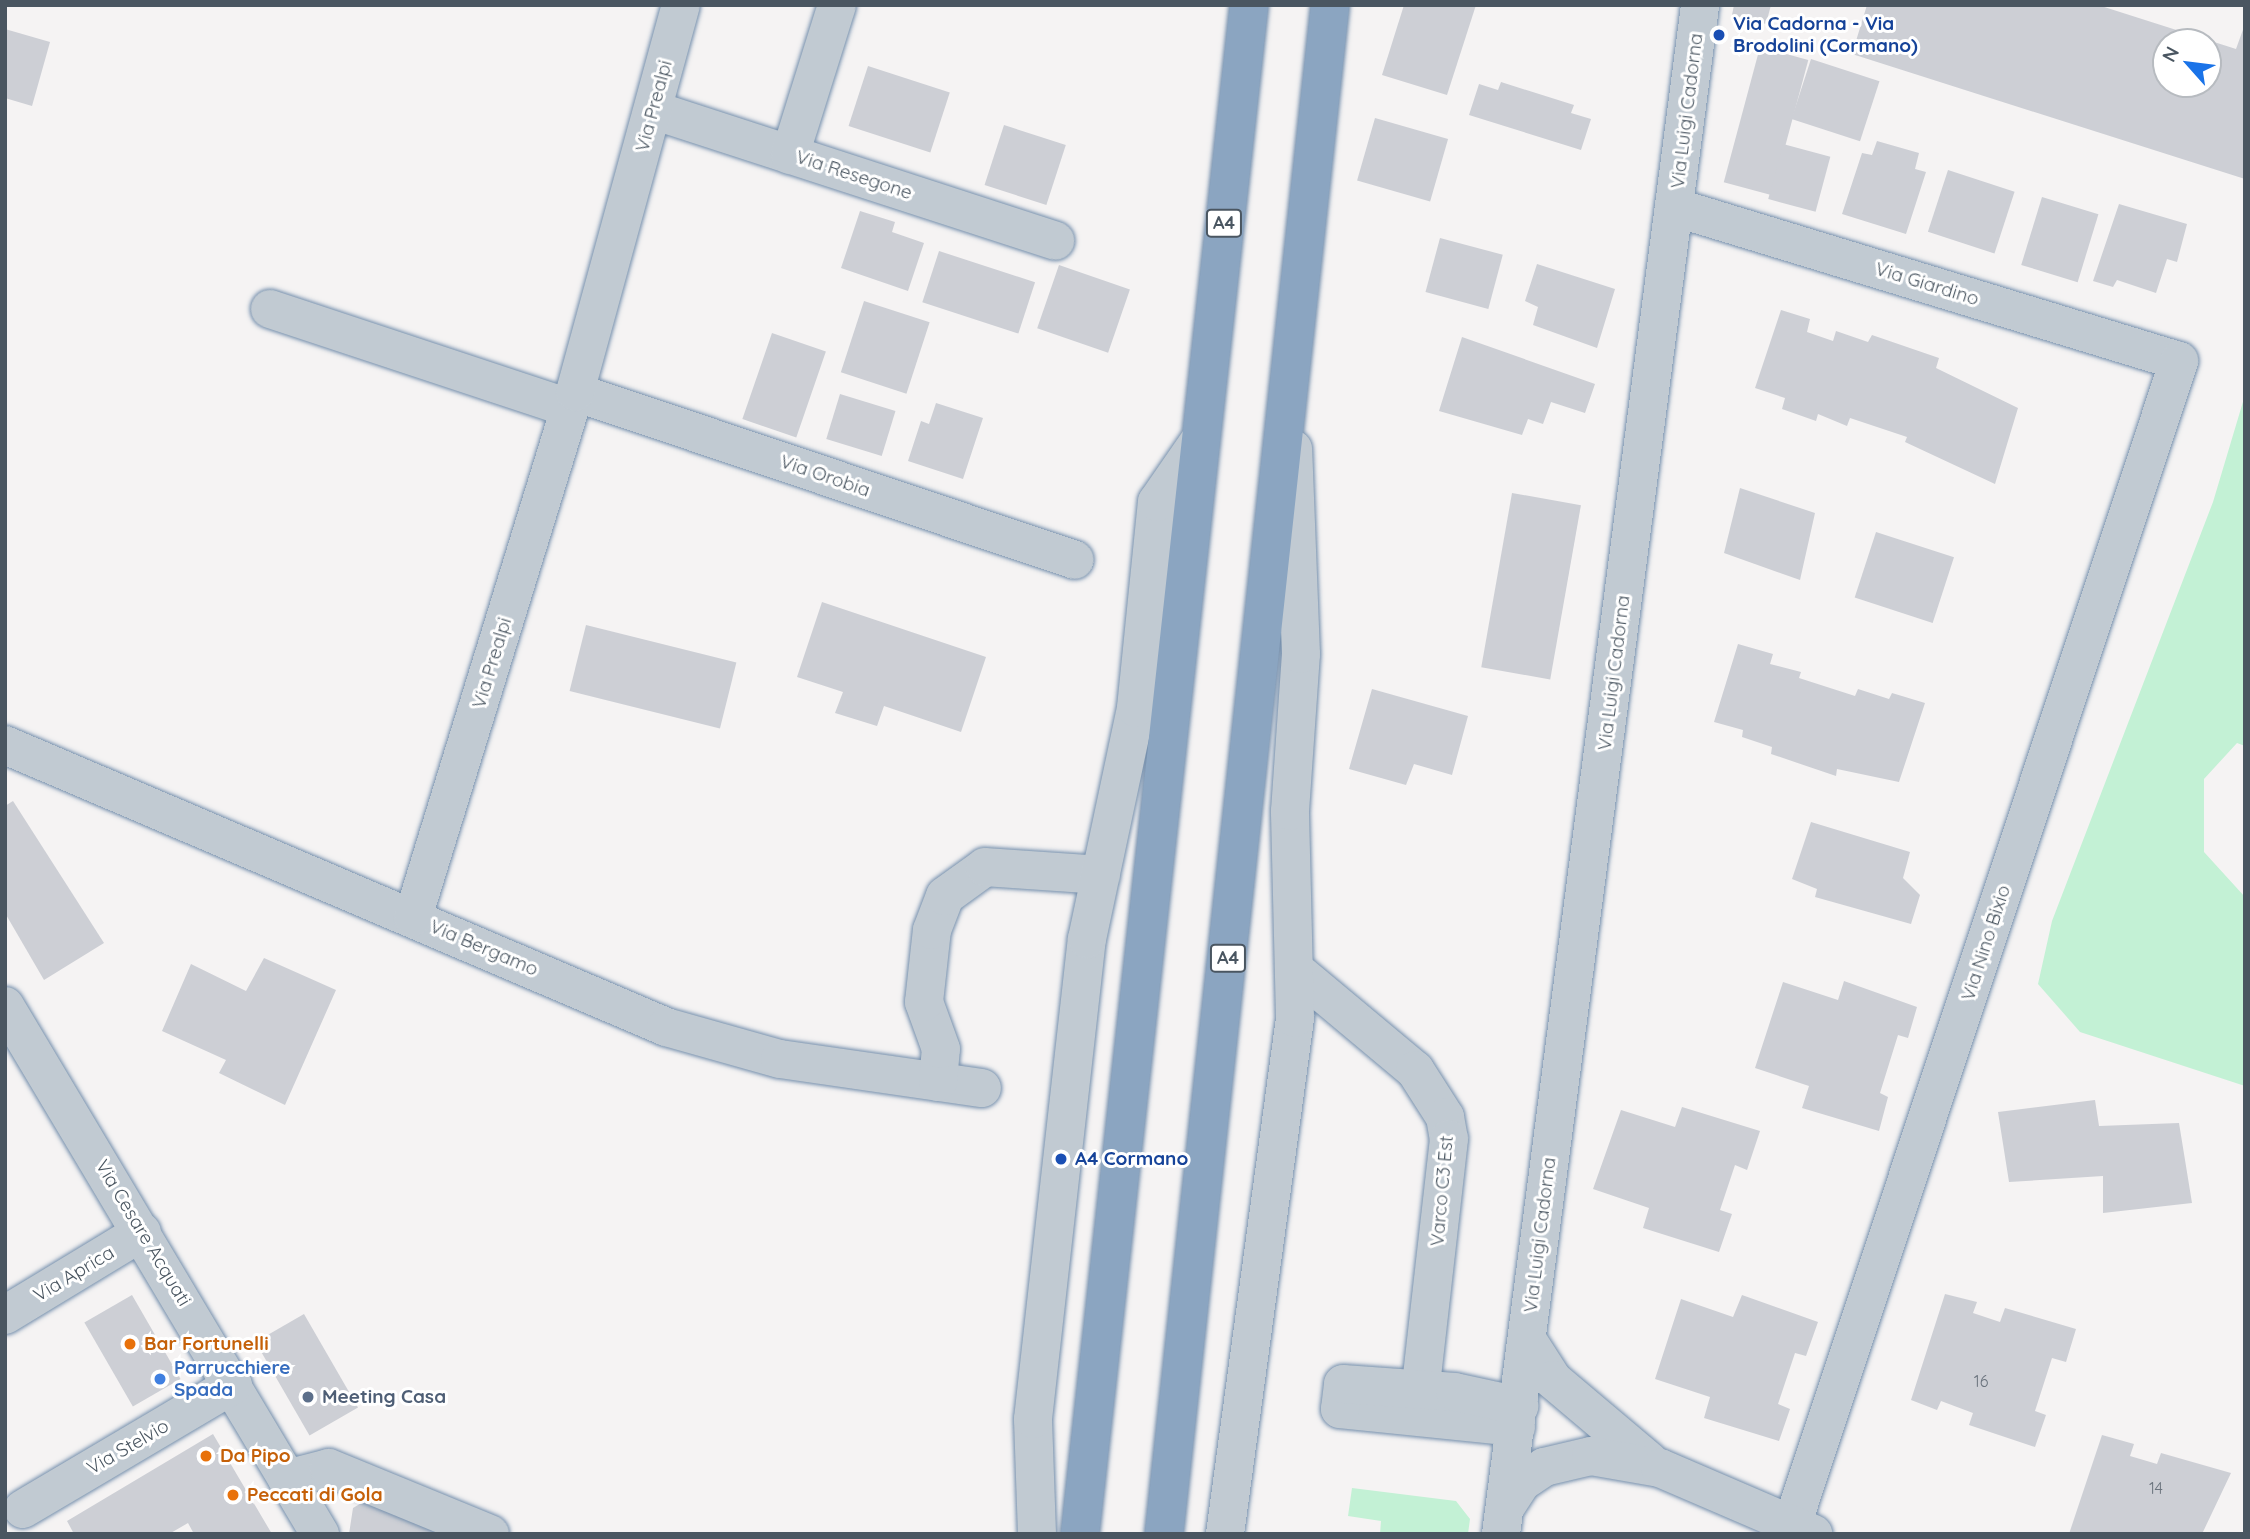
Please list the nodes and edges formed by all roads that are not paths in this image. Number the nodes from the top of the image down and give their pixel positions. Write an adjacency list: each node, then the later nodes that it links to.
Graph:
1 (681, 5): 6 (street, Via Prealpi)
2 (837, 5): 7 (street)
3 (1248, 5): 14 (highway, A4)
4 (1330, 5): 12 (highway, A4)
5 (1700, 5): 8 (street, Via Luigi Cadorna)
6 (653, 110): 7 (street, Via Resegone); 13 (street, Via Prealpi)
7 (790, 155): 9 (street, Via Resegone)
8 (1674, 207): 11 (street, Via Giardino); 25 (street, Via Luigi Cadorna)
9 (1055, 241)
10 (270, 309): 13 (street)
11 (2179, 361): 33 (street, Via Nino Bixio)
12 (1291, 383): 19 (street); 38 (highway, A4)
13 (573, 400): 15 (street, Via Orobia); 18 (street, Via Prealpi)
14 (1200, 440): 17 (street); 37 (highway, A4)
15 (1075, 560)
16 (5, 745): 18 (street, Via Bergamo)
17 (1101, 875): 21 (street); 36 (street)
18 (412, 917): 21 (street, Via Bergamo)
19 (1294, 969): 27 (street, Varco C3 Est); 39 (street)
20 (5, 1006): 23 (street, Via Cesare Acquati)
21 (938, 1082): 22 (street, Via Bergamo)
22 (982, 1088)
23 (142, 1232): 24 (street, Via Aprica); 26 (street, Via Cesare Acquati)
24 (5, 1315)
25 (1528, 1341): 28 (street, Via Luigi Cadorna); 29 (street)
26 (233, 1385): 30 (street, Via Cesare Acquati); 31 (street, Via Stelvio)
27 (1420, 1394): 28 (street); 28 (street)
28 (1517, 1416): 32 (street, Via Luigi Cadorna)
29 (1660, 1468): 32 (street); 33 (street)
30 (287, 1479): 34 (street, Via Cesare Acquati); 35 (street)
31 (23, 1509)
32 (1503, 1521)
33 (1803, 1530)
34 (320, 1534)
35 (490, 1534)
36 (1037, 1534)
37 (1080, 1534)
38 (1164, 1534)
39 (1225, 1534)

